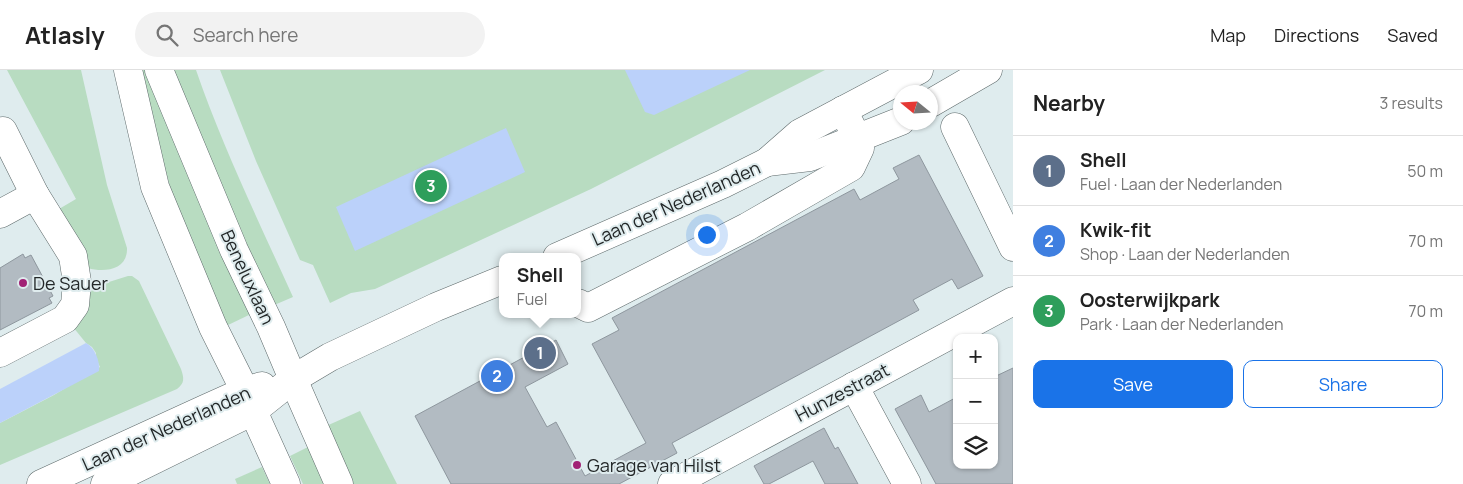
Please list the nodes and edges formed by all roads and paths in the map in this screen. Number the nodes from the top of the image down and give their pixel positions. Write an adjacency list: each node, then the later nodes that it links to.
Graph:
1 (128, 70): 22 (main road)
2 (159, 70): 20 (main road, Beneluxlaan)
3 (919, 70): 6 (main road, Laan der Nederlanden)
4 (988, 70): 5 (main road)
5 (938, 98)
6 (843, 110): 10 (main road); 11 (main road, Laan der Nederlanden)
7 (893, 124): 10 (main road, Laan der Nederlanden)
8 (955, 127): 14 (main road)
9 (1, 130): 12 (main road)
10 (857, 138): 11 (main road, Laan der Nederlanden); 18 (main road)
11 (767, 162): 15 (main road, Laan der Nederlanden)
12 (35, 196): 13 (main road); 19 (main road)
13 (0, 214)
14 (1013, 247)
15 (566, 253)
16 (499, 281): 20 (main road, Laan der Nederlanden)
17 (1013, 301): 21 (main road, Hunzestraat)
18 (581, 304)
19 (0, 353)
20 (293, 379): 22 (main road, Laan der Nederlanden); 26 (main road, Beneluxlaan)
21 (854, 386): 27 (main road, Hunzestraat); 28 (main road)
22 (249, 401): 23 (main road, Laan der Nederlanden); 24 (main road, Laan der Nederlanden); 25 (main road)
23 (41, 484)
24 (105, 484)
25 (286, 484)
26 (339, 484)
27 (672, 484)
28 (907, 484)

